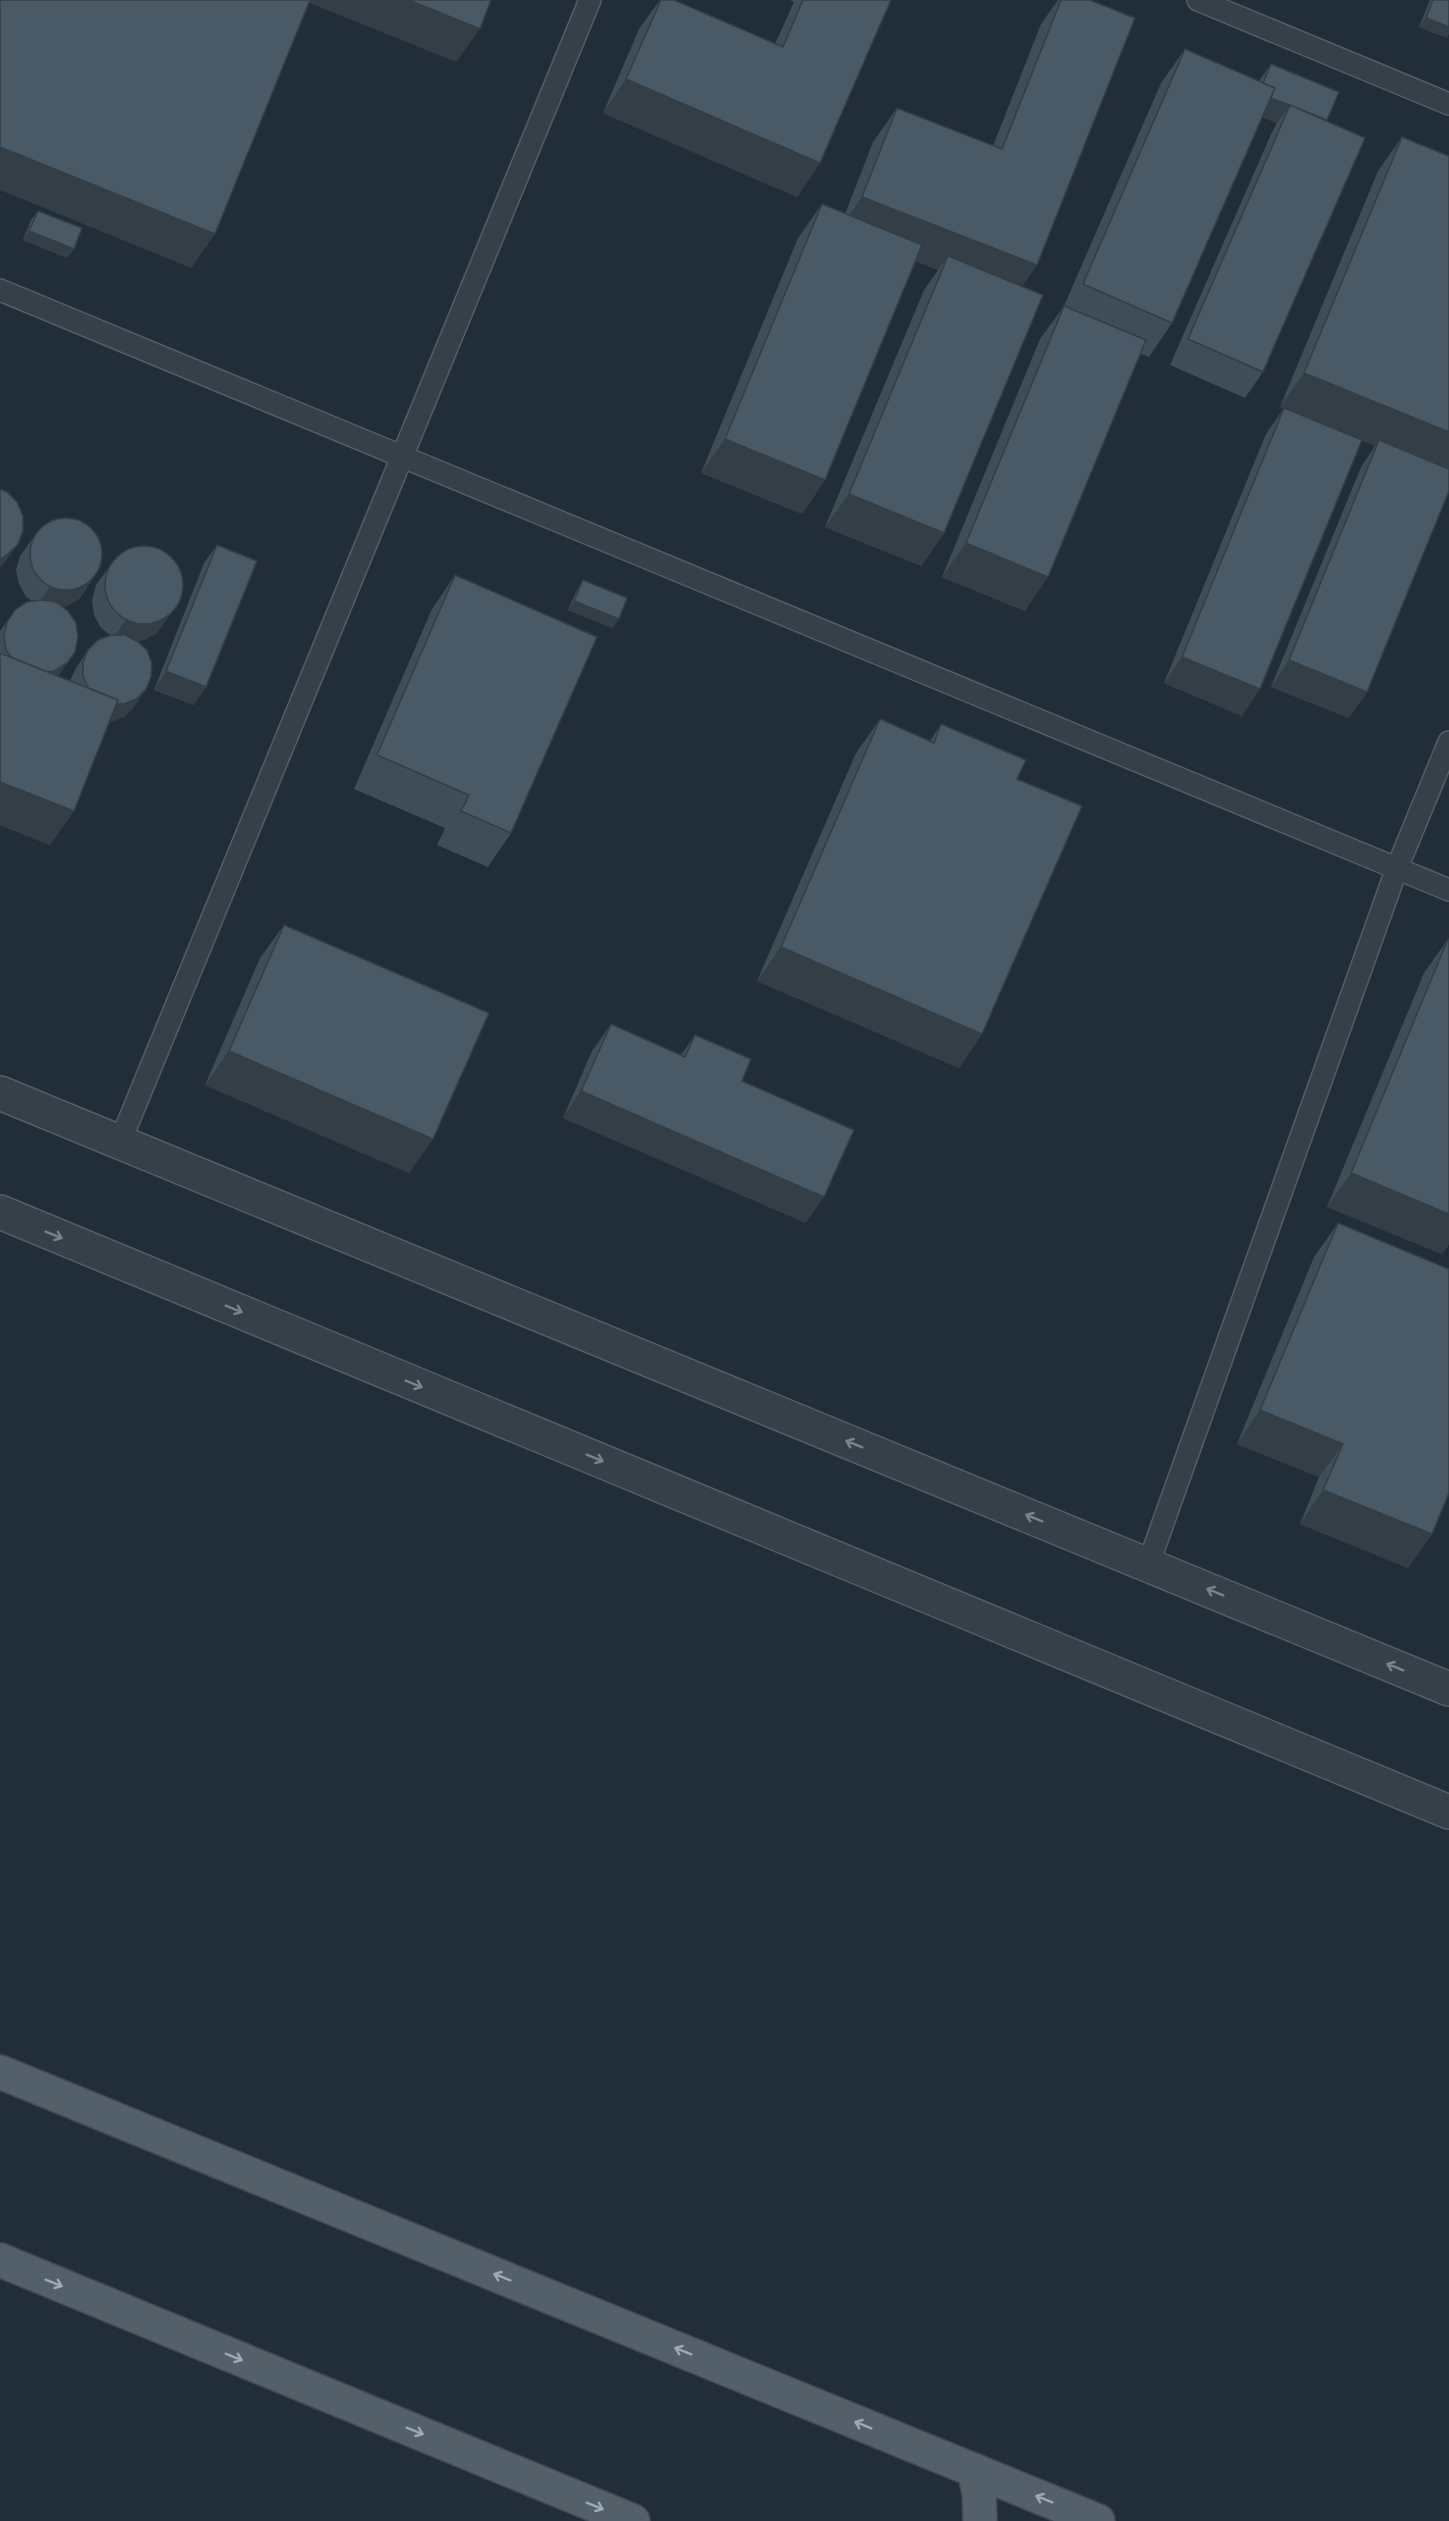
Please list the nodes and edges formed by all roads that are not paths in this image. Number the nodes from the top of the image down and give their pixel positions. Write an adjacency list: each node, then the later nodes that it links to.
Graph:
1 (590, 0): 5 (lane)
2 (1198, 0): 3 (lane)
3 (1449, 104)
4 (0, 290): 5 (lane)
5 (402, 456): 7 (lane); 10 (lane)
6 (1449, 742): 7 (lane)
7 (1397, 868): 8 (lane); 12 (lane)
8 (1449, 890)
9 (0, 1093): 10 (street)
10 (120, 1142): 12 (street, one-way to 10)
11 (0, 1212): 14 (street, one-way to 14)
12 (1148, 1565): 13 (street, one-way to 12)
13 (1449, 1689)
14 (1449, 1812)
15 (0, 2072): 17 (main road, one-way to 15)
16 (0, 2260): 18 (main road, one-way to 18)
17 (974, 2470): 19 (main road); 20 (main road, one-way to 17)
18 (633, 2521)
19 (980, 2521)
20 (1098, 2521)

